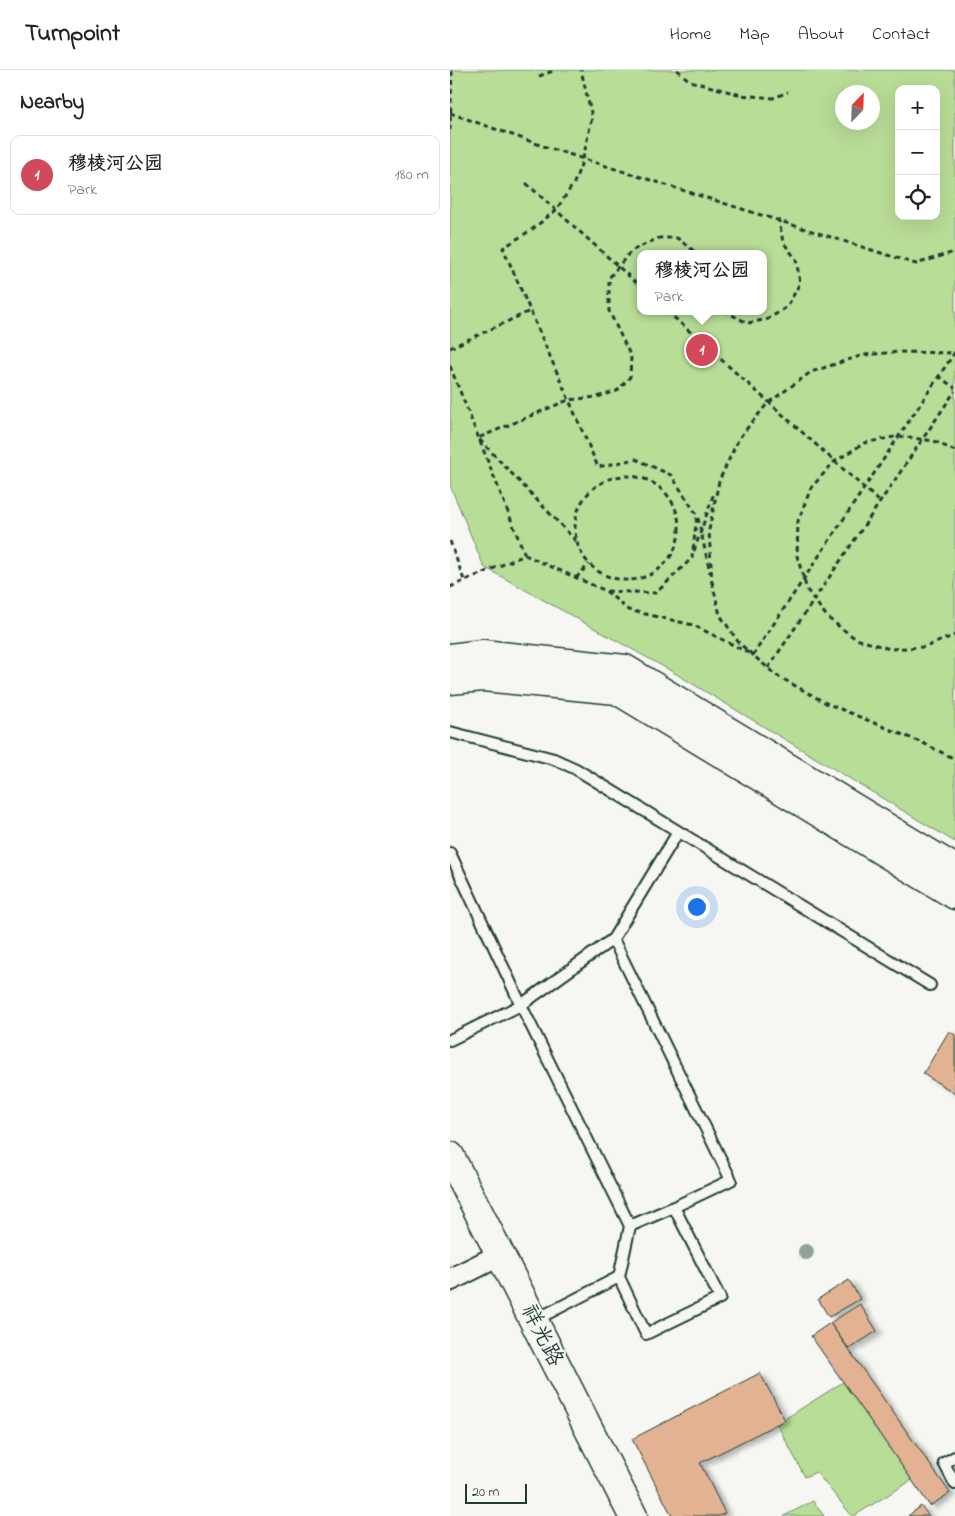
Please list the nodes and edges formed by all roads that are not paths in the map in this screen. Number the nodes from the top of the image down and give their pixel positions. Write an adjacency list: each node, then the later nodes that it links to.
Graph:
1 (450, 658): 6 (main road)
2 (450, 680): 7 (main road)
3 (450, 732): 4 (lane)
4 (678, 832): 8 (lane); 9 (lane)
5 (450, 853): 10 (lane)
6 (955, 868)
7 (955, 895)
8 (612, 938): 10 (lane); 13 (lane)
9 (930, 985)
10 (521, 1005): 11 (lane); 14 (lane)
11 (450, 1040)
12 (450, 1156): 15 (main road, 祥光路)
13 (674, 1208): 14 (lane); 16 (lane)
14 (630, 1226): 16 (lane)
15 (500, 1255): 17 (street); 18 (main road, 祥光路)
16 (619, 1277): 18 (lane)
17 (450, 1280)
18 (534, 1321): 21 (main road, 祥光路)
19 (955, 1457): 20 (lane)
20 (955, 1484)
21 (633, 1516)

